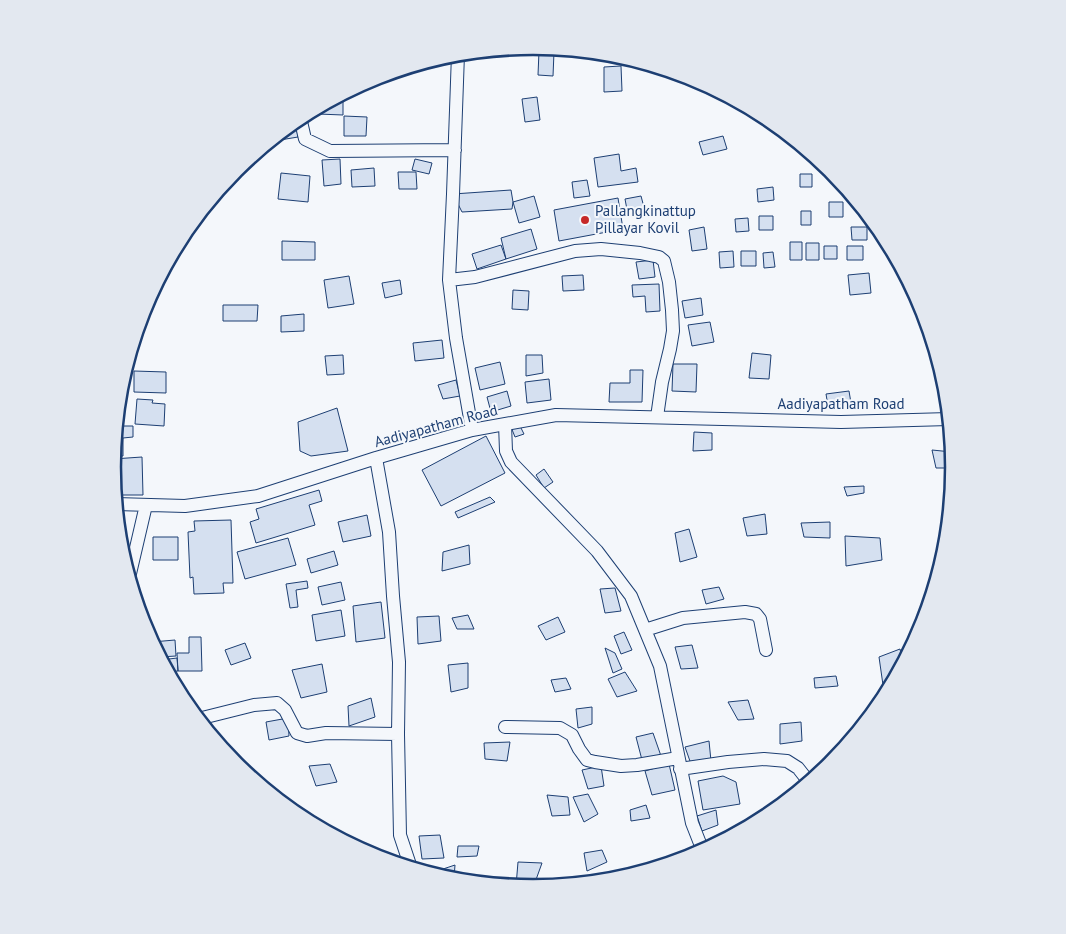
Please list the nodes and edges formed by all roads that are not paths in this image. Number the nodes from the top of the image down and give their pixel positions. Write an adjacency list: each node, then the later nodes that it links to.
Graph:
1 (458, 62): 3 (street)
2 (302, 126): 3 (street)
3 (455, 150): 4 (street)
4 (449, 280): 5 (street); 8 (street)
5 (657, 417): 6 (street, Aadiyapatham Road); 7 (street, Aadiyapatham Road)
6 (942, 419)
7 (505, 424): 8 (street, Aadiyapatham Road); 13 (street)
8 (472, 430): 9 (street, Aadiyapatham Road)
9 (376, 458): 11 (street, Aadiyapatham Road); 17 (street)
10 (123, 504): 11 (street, Aadiyapatham Road)
11 (146, 505): 12 (street)
12 (133, 563)
13 (645, 630): 14 (street); 18 (street)
14 (766, 650)
15 (205, 717): 17 (street)
16 (505, 727): 18 (street)
17 (398, 734): 21 (street)
18 (679, 763): 19 (street); 20 (street)
19 (805, 777)
20 (700, 844)
21 (408, 859)

